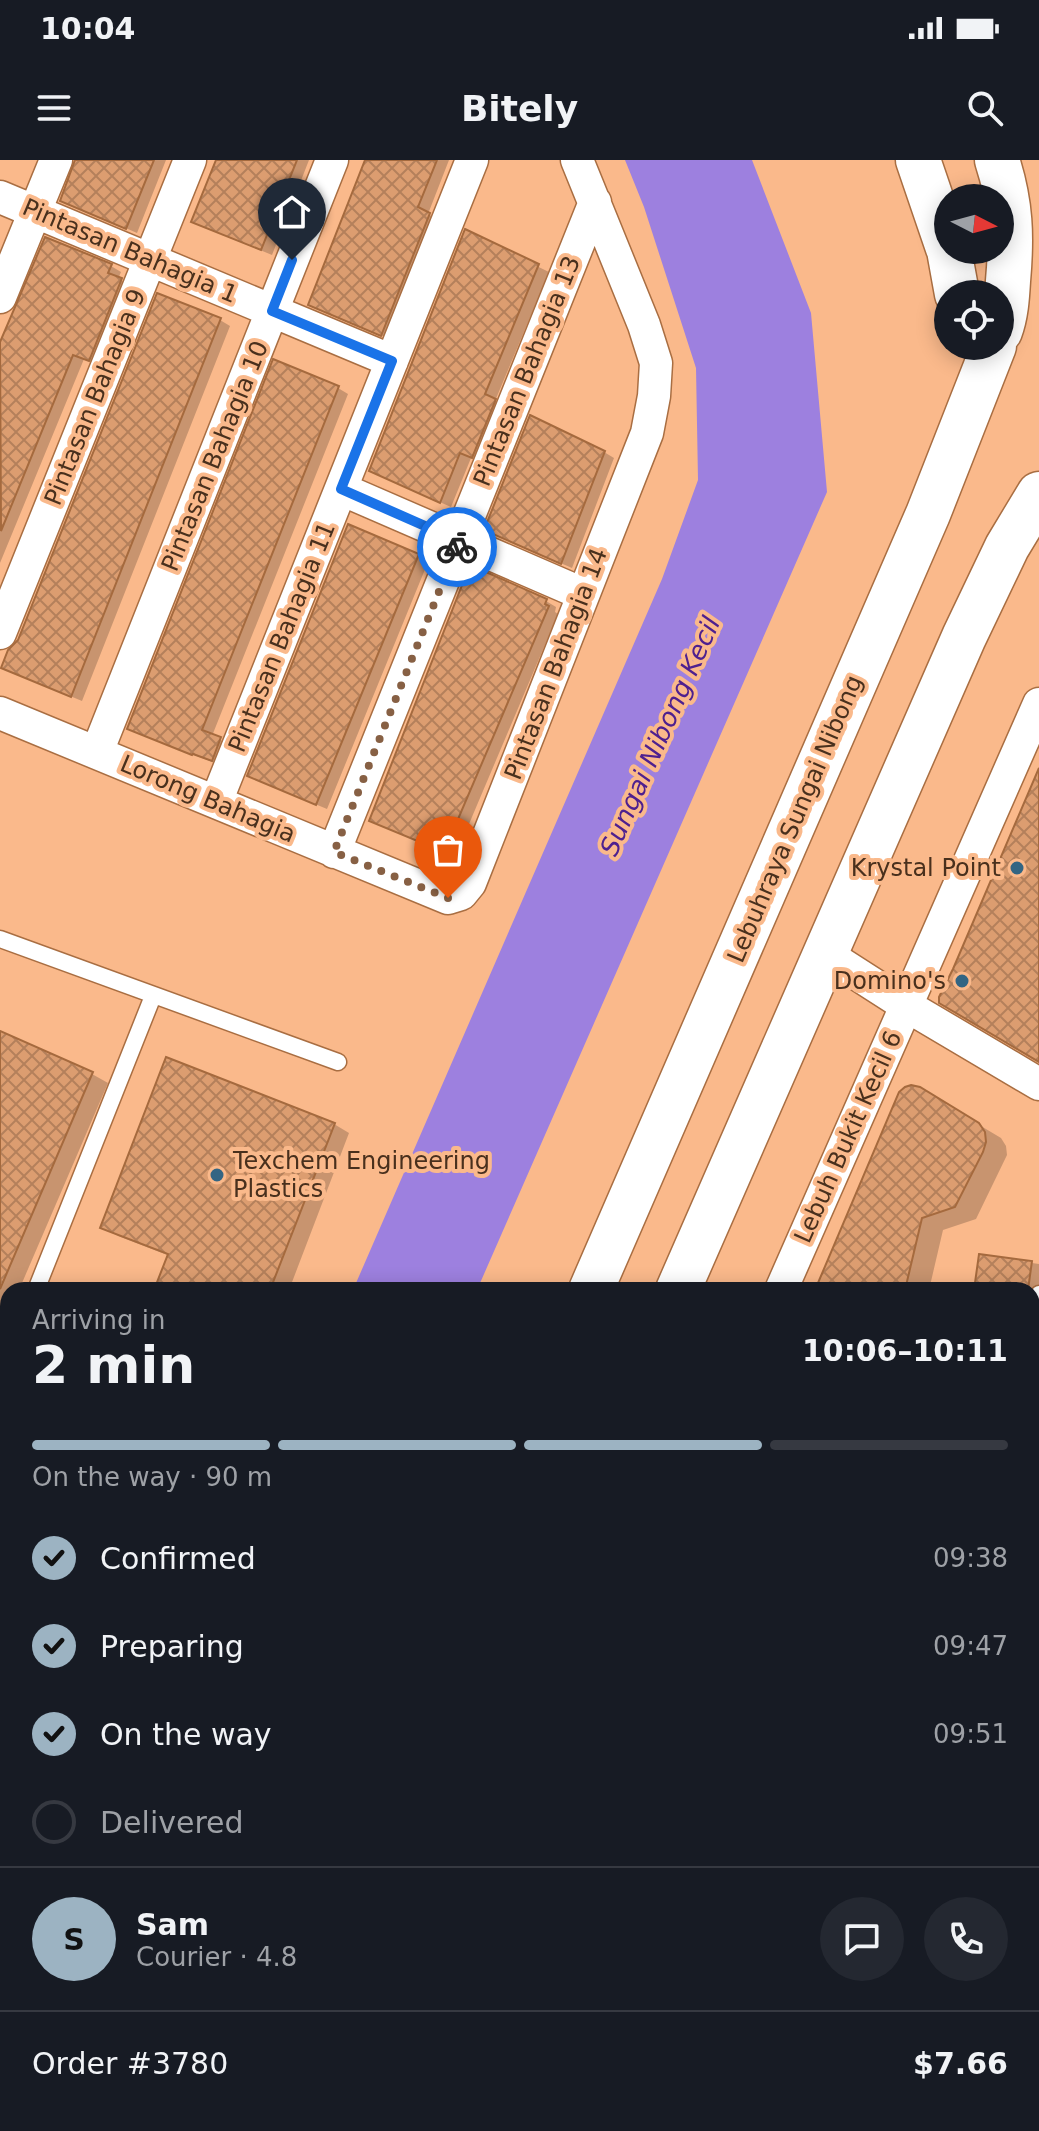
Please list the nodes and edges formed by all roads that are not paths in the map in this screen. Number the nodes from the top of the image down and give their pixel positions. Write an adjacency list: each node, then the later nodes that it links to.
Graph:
1 (56, 160): 11 (street)
2 (190, 160): 12 (street, Pintasan Bahagia 9)
3 (332, 160): 15 (street, Pintasan Bahagia 10)
4 (472, 160): 18 (street, Pintasan Bahagia 11)
5 (577, 160): 9 (street, Pintasan Bahagia 14)
6 (918, 160): 10 (main road)
7 (997, 160): 13 (main road)
8 (0, 197): 11 (street, Pintasan Bahagia 1)
9 (595, 202): 23 (street, Pintasan Bahagia 13); 25 (street, Pintasan Bahagia 14)
10 (934, 207)
11 (35, 212): 12 (street, Pintasan Bahagia 1); 14 (street)
12 (150, 260): 15 (street, Pintasan Bahagia 1); 26 (street, Pintasan Bahagia 9)
13 (1008, 280)
14 (0, 297)
15 (272, 311): 18 (street, Pintasan Bahagia 1); 29 (street, Pintasan Bahagia 10)
16 (956, 360): 22 (main road)
17 (988, 360): 22 (main road, Lebuhraya Sungai Nibong)
18 (392, 361): 19 (street, Pintasan Bahagia 11)
19 (341, 489): 23 (street); 30 (street, Pintasan Bahagia 11)
20 (1039, 494): 24 (main road)
21 (1039, 510): 24 (main road)
22 (928, 514): 40 (main road, Lebuhraya Sungai Nibong)
23 (459, 541): 25 (street); 31 (street, Pintasan Bahagia 13)
24 (1007, 547): 34 (main road)
25 (583, 594): 32 (street, Pintasan Bahagia 14)
26 (0, 633)
27 (1039, 704): 35 (street, Lebuh Bukit Kecil 6)
28 (0, 713): 29 (street, Lorong Bahagia)
29 (97, 752): 30 (street, Lorong Bahagia)
30 (216, 802): 31 (street, Lorong Bahagia)
31 (334, 852): 32 (street, Lorong Bahagia)
32 (461, 894)
33 (0, 939): 36 (lane)
34 (826, 954): 35 (street); 41 (main road)
35 (912, 994): 38 (street); 42 (street, Lebuh Bukit Kecil 6)
36 (153, 996): 37 (lane); 39 (lane)
37 (338, 1062)
38 (1039, 1084)
39 (39, 1282)
40 (594, 1282)
41 (682, 1282)
42 (784, 1282)

